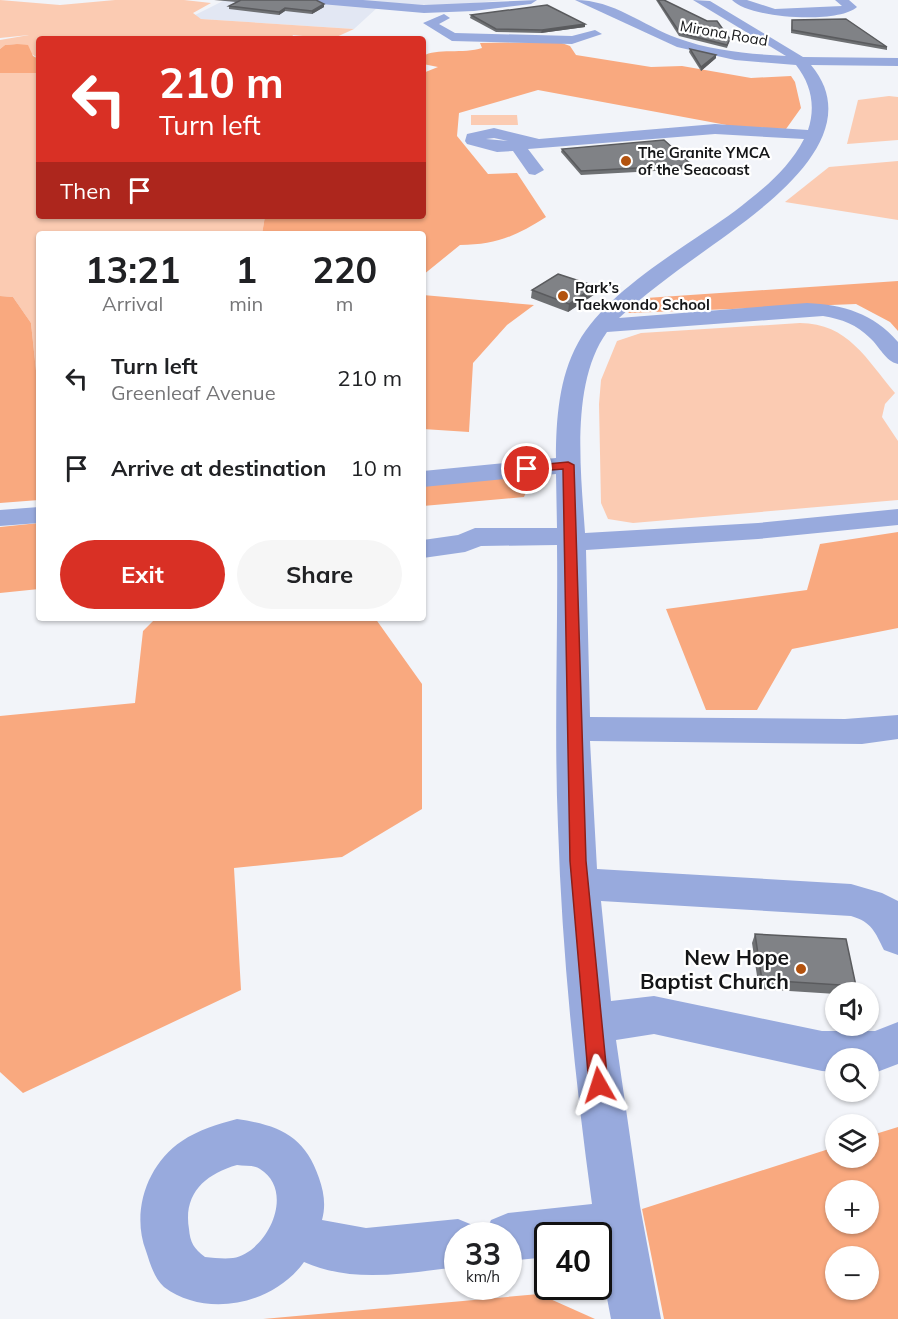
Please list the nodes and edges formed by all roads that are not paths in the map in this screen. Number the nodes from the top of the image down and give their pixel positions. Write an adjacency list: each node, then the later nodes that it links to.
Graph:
1 (321, 0): 2 (street)
2 (531, 0)
3 (581, 0): 7 (street, Mirona Road)
4 (699, 0): 12 (street)
5 (738, 0): 6 (street)
6 (840, 0)
7 (618, 7): 12 (street, Mirona Road)
8 (444, 18): 9 (street)
9 (595, 34)
10 (840, 47): 11 (street)
11 (898, 51)
12 (799, 60): 13 (street, Mirona Road); 16 (street)
13 (898, 63): 14 (street)
14 (852, 76)
15 (835, 82): 16 (street)
16 (817, 88): 17 (street)
17 (814, 135): 18 (street); 21 (street)
18 (537, 143): 19 (street); 19 (street)
19 (517, 145): 20 (street)
20 (535, 170)
21 (602, 326): 22 (street); 23 (street)
22 (898, 357)
23 (568, 465): 24 (street); 28 (street)
24 (426, 479)
25 (36, 515): 27 (street)
26 (898, 517): 28 (street)
27 (0, 518)
28 (572, 539): 29 (street); 31 (street)
29 (426, 549)
30 (898, 727): 31 (street)
31 (573, 729): 32 (street)
32 (580, 884): 33 (street); 34 (street)
33 (898, 938)
34 (593, 1023): 35 (street); 36 (street)
35 (898, 1042)
36 (617, 1225): 38 (street); 40 (street)
37 (295, 1233): 39 (street)
38 (522, 1235)
39 (444, 1245)
40 (636, 1319)

